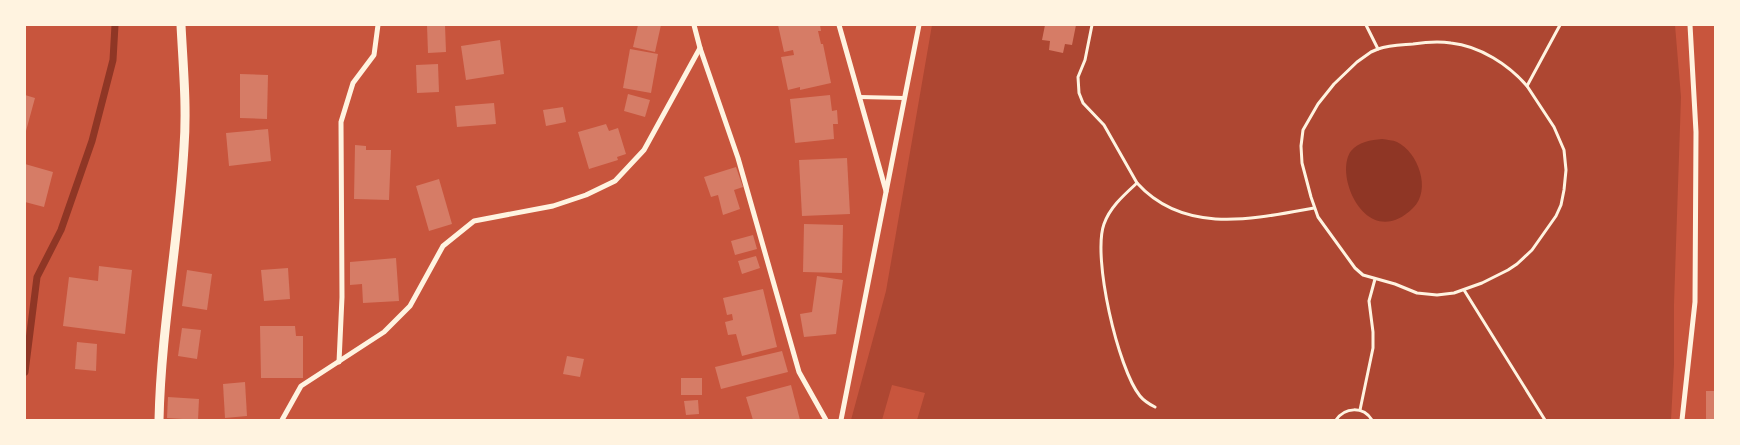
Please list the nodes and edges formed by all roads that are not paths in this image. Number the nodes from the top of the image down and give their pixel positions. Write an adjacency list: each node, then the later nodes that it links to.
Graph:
1 (182, 25): 12 (street)
2 (378, 25): 11 (street)
3 (694, 25): 7 (street)
4 (839, 25): 8 (street)
5 (918, 25): 9 (street)
6 (1690, 25): 16 (street)
7 (700, 48): 11 (street); 14 (street)
8 (860, 97): 9 (lane); 10 (street)
9 (904, 98): 10 (street)
10 (886, 192): 15 (street)
11 (339, 362): 13 (street)
12 (159, 420)
13 (282, 420)
14 (826, 420)
15 (841, 420)
16 (1682, 420)

